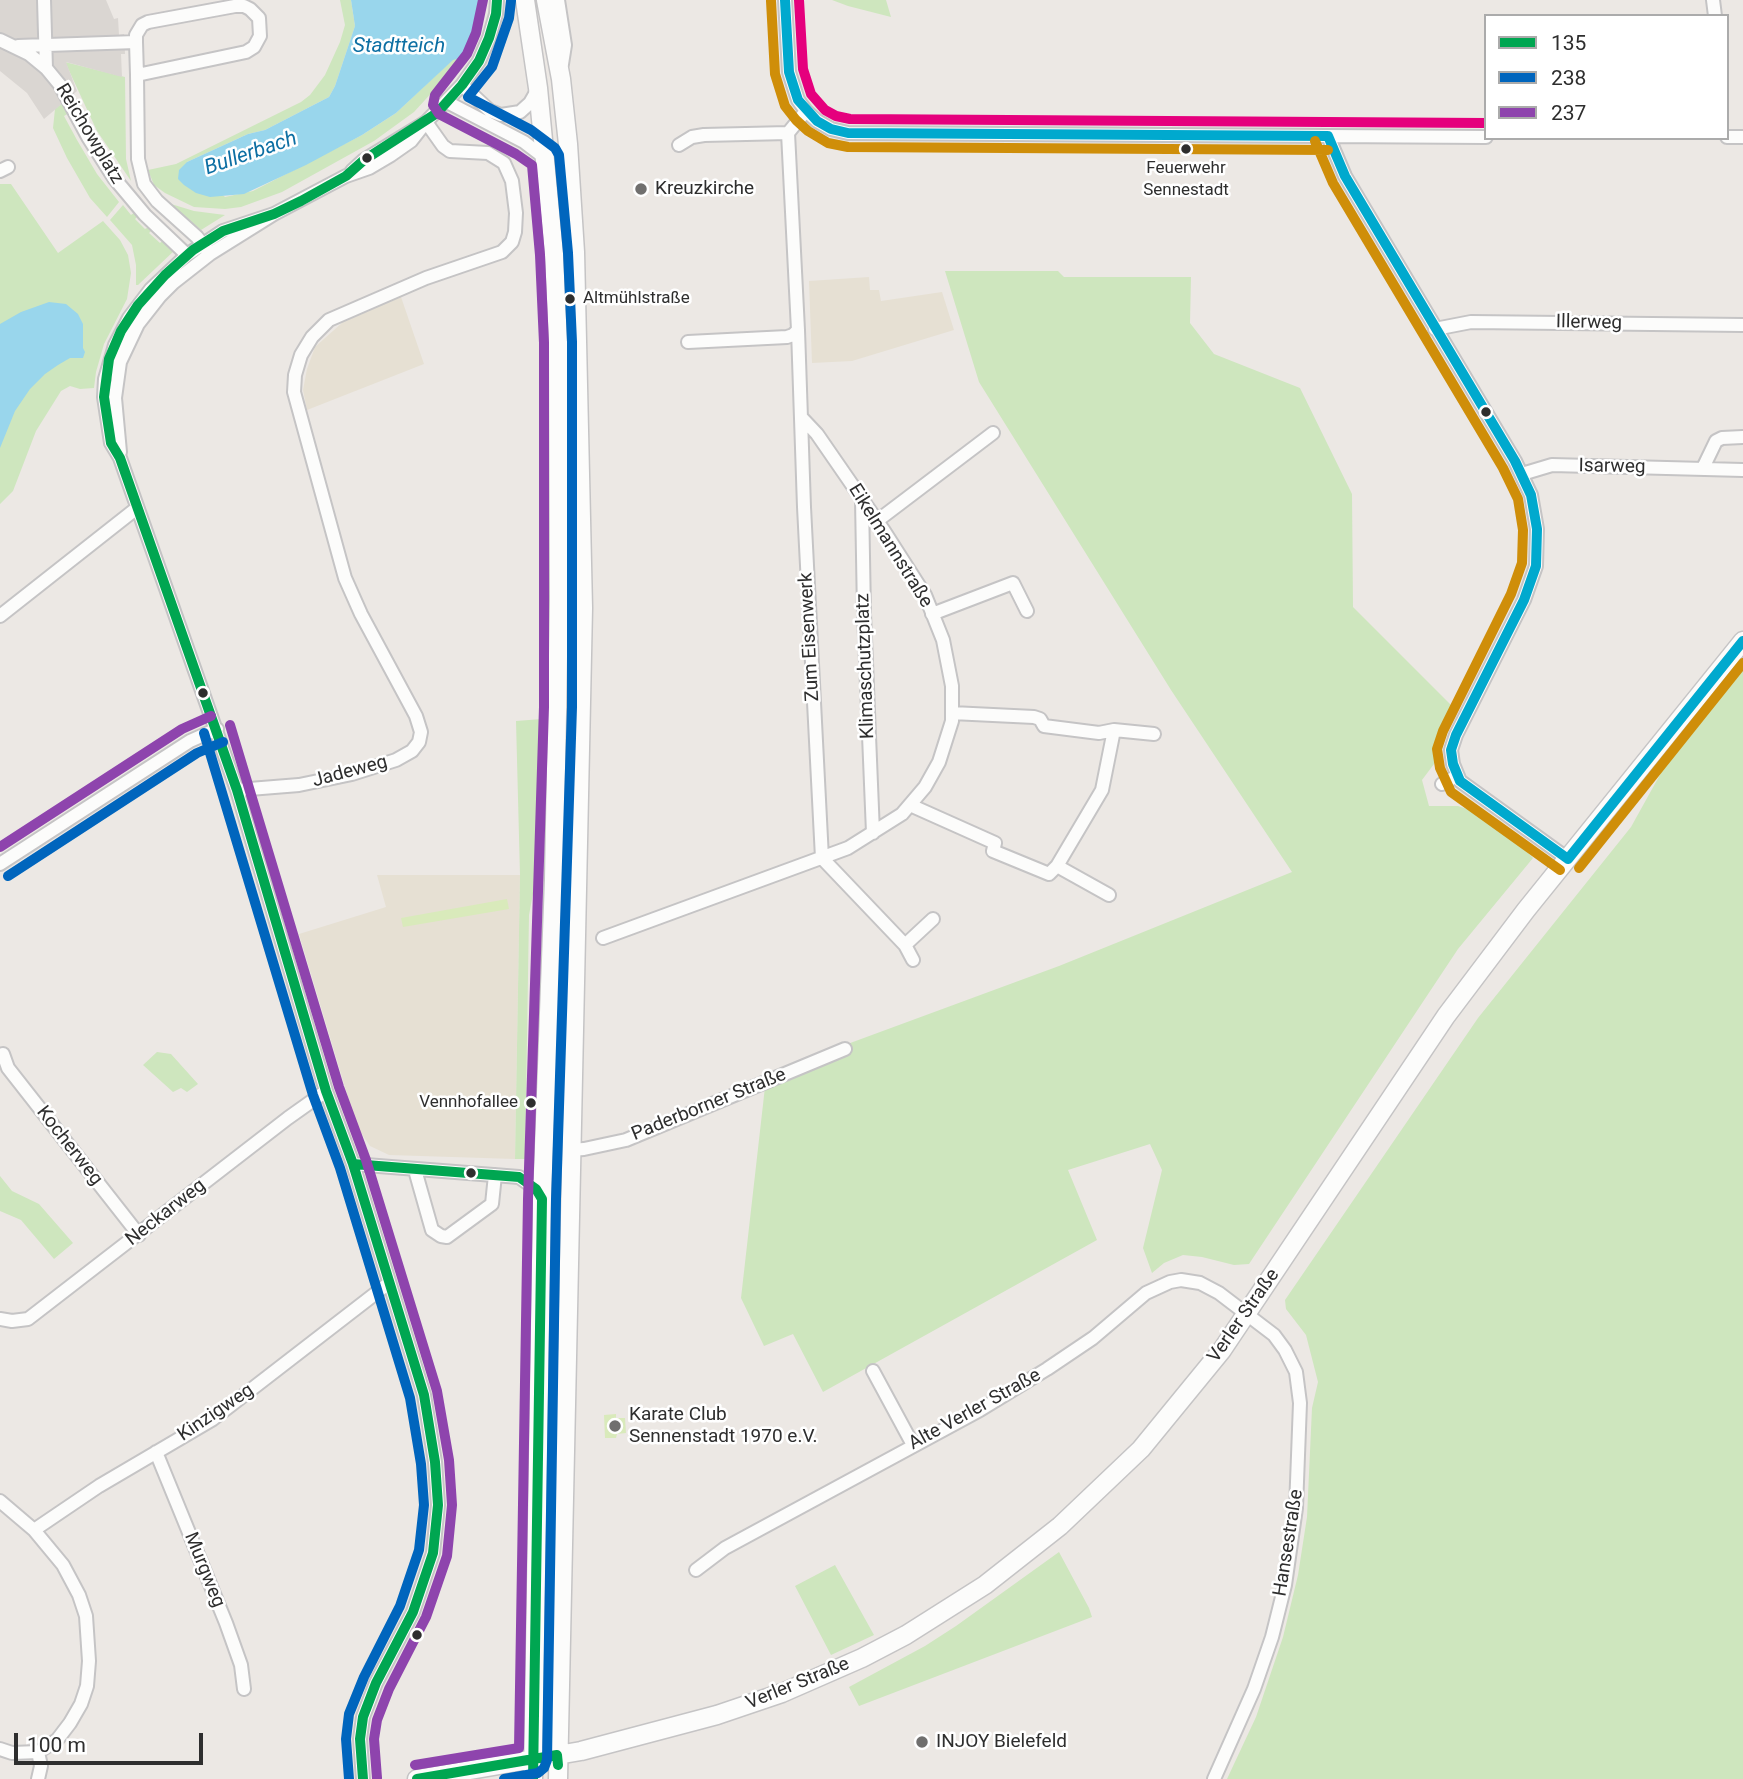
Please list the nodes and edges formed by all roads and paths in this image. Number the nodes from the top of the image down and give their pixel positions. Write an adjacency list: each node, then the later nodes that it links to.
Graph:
1 (44, 0): 9 (street, Reichowplatz)
2 (496, 0): 14 (street)
3 (525, 0): 15 (main road)
4 (546, 0): 13 (main road)
5 (558, 0): 13 (street)
6 (785, 0): 17 (street)
7 (0, 40): 10 (street, Reichowplatz)
8 (136, 43): 9 (street, Reichowplatz); 12 (street); 12 (street)
9 (46, 45): 10 (street, Reichowplatz); 11 (street, Reichowplatz)
10 (14, 46): 11 (street, Reichowplatz)
11 (46, 68): 25 (street, Reichowplatz)
12 (136, 75): 24 (street)
13 (561, 79): 67 (main road)
14 (462, 85): 15 (street); 16 (street)
15 (538, 88): 23 (main road)
16 (447, 102): 18 (street); 23 (street)
17 (806, 111): 19 (street); 20 (street)
18 (426, 122): 26 (street); 52 (street, Jadeweg)
19 (788, 133): 22 (street); 30 (street)
20 (1328, 136): 21 (street); 29 (street)
21 (1484, 137)
22 (680, 145)
23 (545, 158): 71 (main road)
24 (176, 219): 25 (street); 26 (street)
25 (161, 231): 27 (street, Reichowplatz)
26 (206, 249): 27 (street); 35 (street)
27 (187, 255): 35 (street)
28 (1743, 325): 29 (street, Illerweg)
29 (1435, 329): 38 (street)
30 (799, 330): 31 (street); 32 (street)
31 (688, 342)
32 (801, 416): 39 (street, Eikelmannstraße); 55 (street, Zum Eisenwerk)
33 (993, 433): 41 (street)
34 (1743, 437): 36 (street)
35 (120, 458): 40 (street)
36 (1703, 468): 37 (street, Isarweg); 38 (street, Isarweg)
37 (1743, 470)
38 (1522, 474): 50 (street)
39 (862, 500): 41 (street, Eikelmannstraße); 54 (street, Klimaschutzplatz)
40 (137, 508): 44 (street); 47 (street)
41 (877, 521): 43 (street, Eikelmannstraße)
42 (1027, 611): 43 (street)
43 (932, 614): 46 (street, Eikelmannstraße)
44 (0, 616)
45 (1743, 641): 56 (main road, Verler Straße)
46 (952, 713): 48 (street); 53 (street, Eikelmannstraße)
47 (217, 729): 52 (street); 57 (street)
48 (1114, 730): 49 (street); 58 (street)
49 (1154, 734)
50 (1457, 776): 51 (street); 56 (street)
51 (1442, 784)
52 (237, 790): 66 (street)
53 (910, 805): 54 (street, Eikelmannstraße); 58 (street)
54 (873, 833): 55 (street, Eikelmannstraße)
55 (822, 858): 61 (street, Eikelmannstraße); 62 (street)
56 (1567, 859): 74 (main road, Verler Straße)
57 (0, 864)
58 (1057, 866): 59 (street)
59 (1109, 895)
60 (933, 919): 62 (street)
61 (603, 938)
62 (905, 945): 63 (street)
63 (913, 960)
64 (845, 1049): 67 (street, Paderborner Straße)
65 (3, 1054): 72 (street, Kocherweg)
66 (326, 1091): 68 (street); 72 (street, Neckarweg)
67 (570, 1150): 85 (main road)
68 (353, 1164): 69 (street); 73 (street)
69 (415, 1170): 70 (street); 70 (street)
70 (495, 1175): 71 (street)
71 (542, 1199): 86 (main road)
72 (139, 1235): 75 (street, Neckarweg)
73 (389, 1283): 78 (street, Kinzigweg); 88 (street)
74 (1248, 1313): 77 (street, Alte Verler Straße); 85 (main road, Verler Straße); 92 (street, Hansestraße)
75 (0, 1319)
76 (873, 1371): 77 (street)
77 (913, 1445): 81 (street, Alte Verler Straße)
78 (156, 1452): 80 (street, Kinzigweg); 82 (street, Murgweg)
79 (0, 1501): 80 (street)
80 (34, 1530): 84 (street)
81 (696, 1570)
82 (244, 1689)
83 (0, 1749): 84 (street)
84 (38, 1752): 87 (street)
85 (557, 1755): 86 (main road, Verler Straße); 91 (main road)
86 (533, 1759): 89 (main road, Verler Straße); 90 (main road)
87 (38, 1779)
88 (363, 1779)
89 (417, 1779)
90 (533, 1779)
91 (558, 1779)
92 (1214, 1779)

